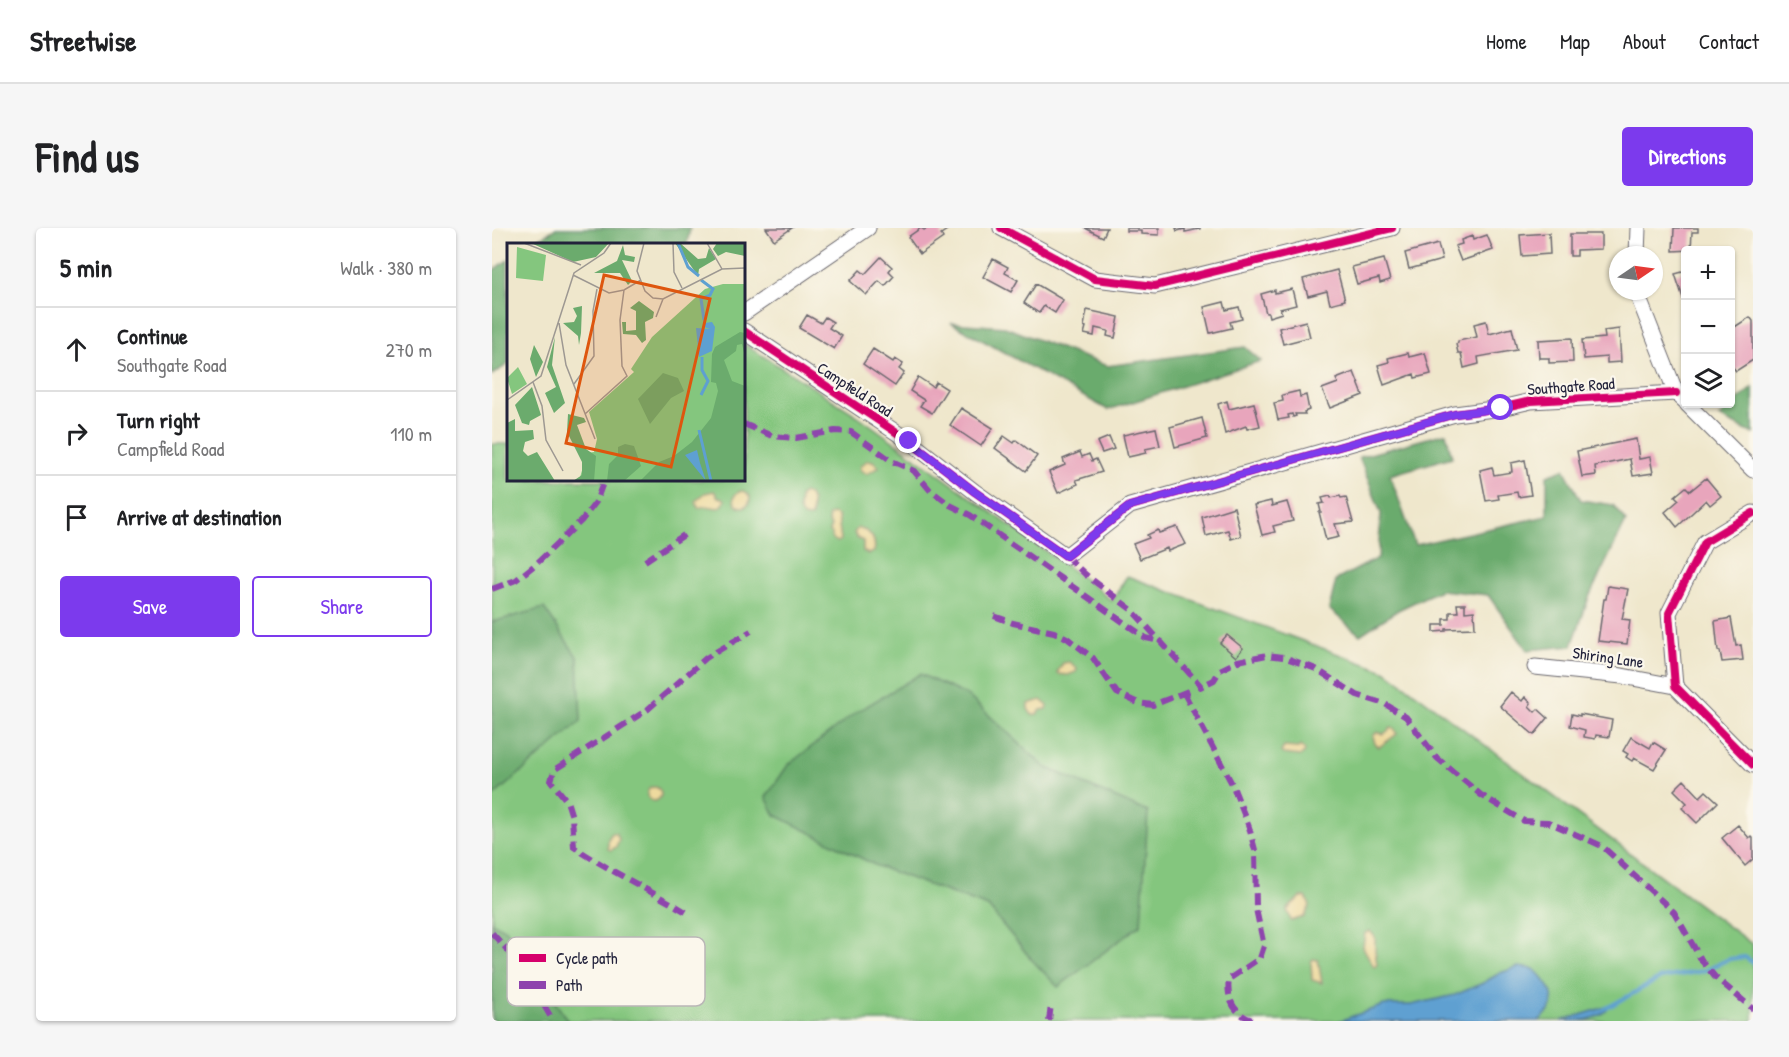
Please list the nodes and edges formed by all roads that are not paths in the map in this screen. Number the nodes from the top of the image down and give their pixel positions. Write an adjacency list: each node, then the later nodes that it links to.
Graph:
1 (868, 228): 7 (street)
2 (1001, 228): 3 (street)
3 (1392, 228)
4 (1638, 228): 5 (street)
5 (1637, 246)
6 (1640, 300): 9 (street)
7 (746, 312)
8 (746, 332): 14 (street, Campfield Road)
9 (1681, 394)
10 (1681, 399): 14 (street, Southgate Road)
11 (1692, 408): 12 (street)
12 (1753, 470)
13 (1753, 513): 16 (street)
14 (1066, 556)
15 (1535, 667): 16 (street, Shiring Lane)
16 (1675, 686): 17 (street)
17 (1753, 765)

